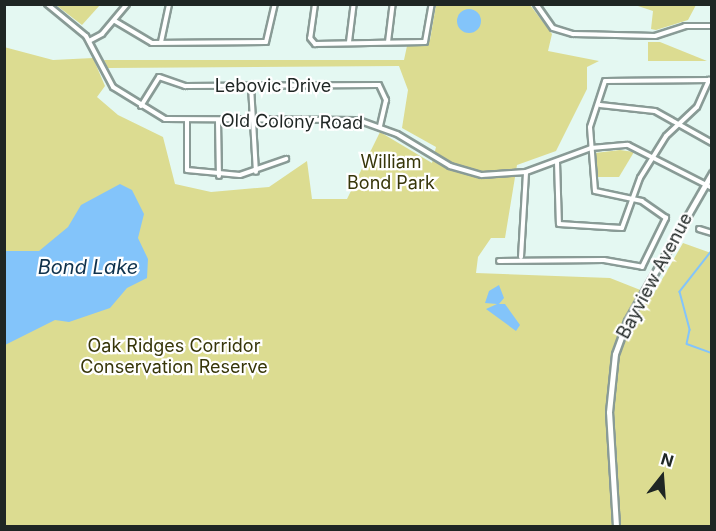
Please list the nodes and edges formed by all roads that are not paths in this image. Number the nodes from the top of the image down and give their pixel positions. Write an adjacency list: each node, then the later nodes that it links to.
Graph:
1 (47, 4): 12 (street, Old Colony Road)
2 (127, 4): 10 (street)
3 (169, 4): 13 (street)
4 (275, 4): 13 (street)
5 (315, 4): 14 (street)
6 (354, 4): 14 (street)
7 (393, 4): 15 (street)
8 (432, 4): 15 (street)
9 (536, 4): 11 (street)
10 (115, 21): 12 (street); 13 (street)
11 (711, 26)
12 (89, 41): 19 (street, Old Colony Road)
13 (160, 42)
14 (349, 42): 15 (street)
15 (388, 42)
16 (710, 80): 18 (street); 23 (street)
17 (251, 87): 19 (street, Lebovic Drive); 20 (street); 24 (street, Lebovic Drive)
18 (600, 105): 23 (street); 26 (street)
19 (141, 106): 21 (street, Old Colony Road)
20 (251, 120): 22 (street, Old Colony Road); 24 (street, Old Colony Road); 30 (street)
21 (187, 121): 22 (street, Old Colony Road); 33 (street)
22 (218, 121): 33 (street)
23 (679, 125): 25 (street); 27 (street)
24 (380, 126): 31 (street, Old Colony Road)
25 (711, 143)
26 (591, 148): 27 (street, Old Colony Road); 29 (street, Old Colony Road); 36 (street)
27 (654, 154): 34 (street, Old Colony Road); 36 (street)
28 (286, 159): 30 (street)
29 (557, 162): 31 (street, Old Colony Road); 36 (street)
30 (256, 172): 33 (street)
31 (526, 172): 39 (street)
32 (711, 173): 34 (main road, Bayview Avenue)
33 (219, 176)
34 (705, 184): 35 (street, Old Colony Road); 41 (main road, Bayview Avenue)
35 (711, 188)
36 (633, 199): 39 (street)
37 (699, 229): 38 (street)
38 (711, 233)
39 (521, 257): 40 (street)
40 (499, 261)
41 (616, 526)

